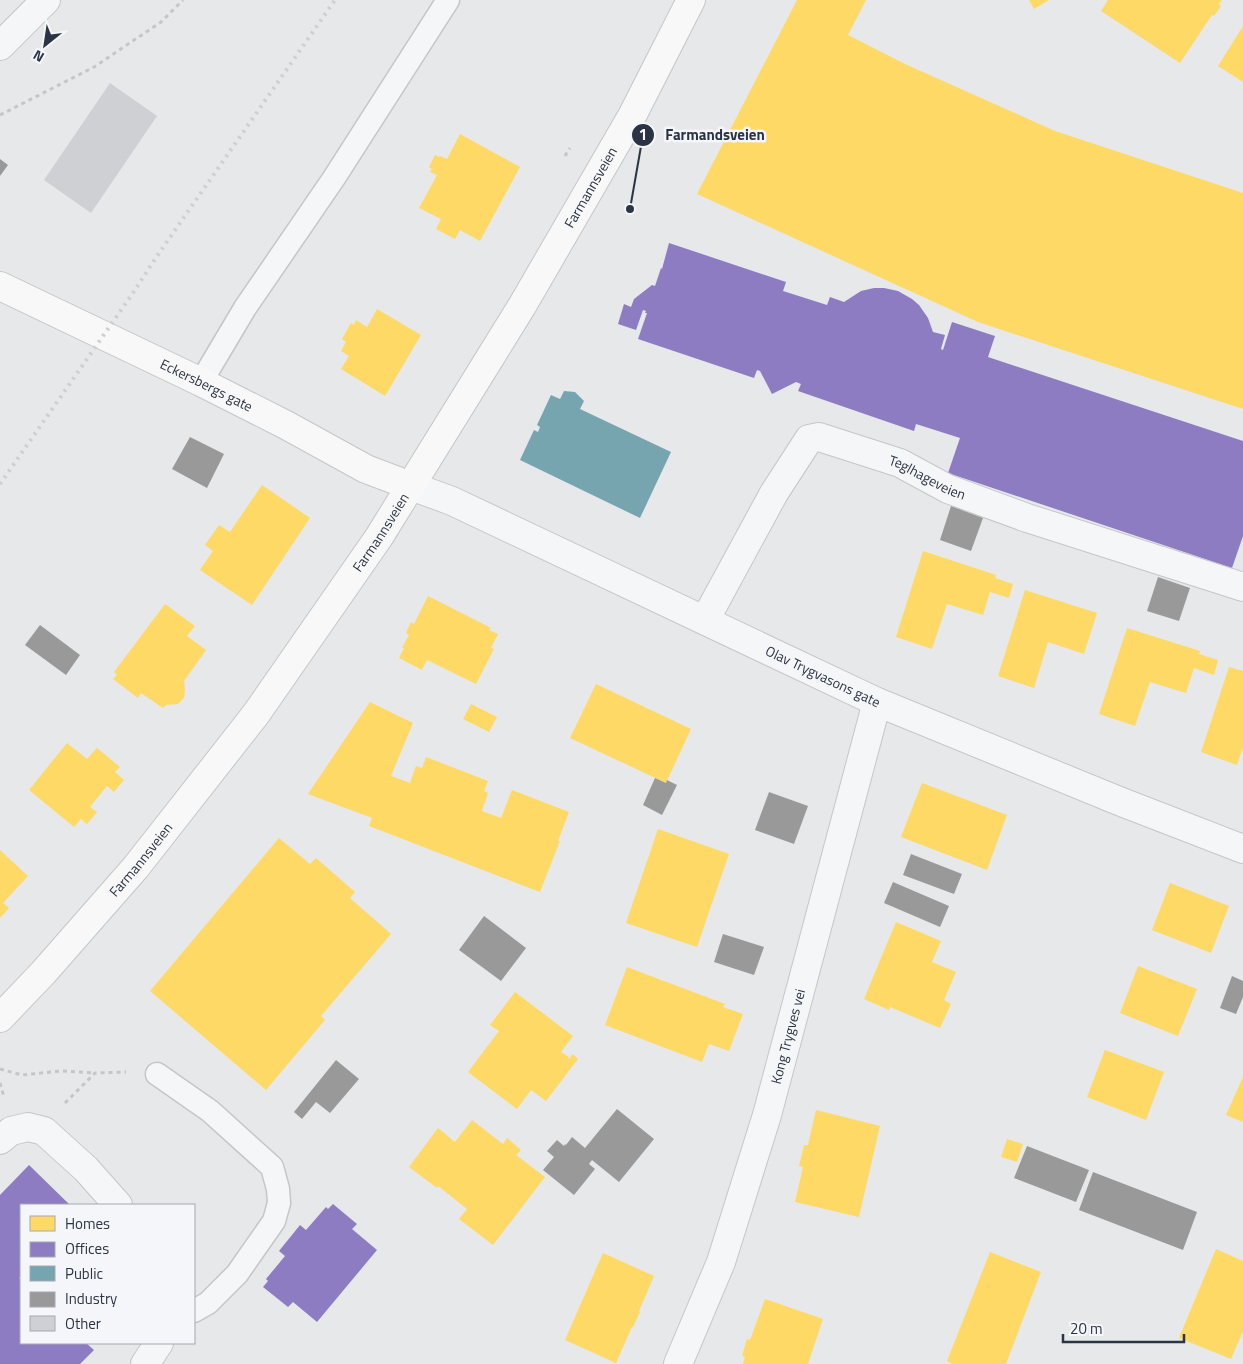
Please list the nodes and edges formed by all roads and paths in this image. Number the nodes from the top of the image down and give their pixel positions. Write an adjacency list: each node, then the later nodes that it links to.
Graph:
1 (46, 0): 5 (street)
2 (183, 0): 6 (path)
3 (448, 0): 8 (lane)
4 (691, 0): 9 (main road, Farmannsveien)
5 (0, 46)
6 (0, 115)
7 (0, 286): 8 (main road, Eckersbergs gate)
8 (202, 382): 9 (main road, Eckersbergs gate)
9 (411, 486): 11 (street, Olav Trygvasons gate); 14 (main road, Farmannsveien)
10 (1243, 587): 11 (street, Teglhageveien)
11 (706, 620): 12 (street, Olav Trygvasons gate)
12 (877, 702): 13 (street, Olav Trygvasons gate); 24 (street, Kong Trygves vei)
13 (1243, 849)
14 (0, 1018)
15 (0, 1069): 16 (path)
16 (95, 1073): 17 (path); 18 (path)
17 (157, 1074): 21 (lane)
18 (44, 1131): 19 (street); 20 (street)
19 (0, 1140)
20 (117, 1204)
21 (195, 1310)
22 (159, 1344): 23 (street)
23 (145, 1364)
24 (678, 1364)

